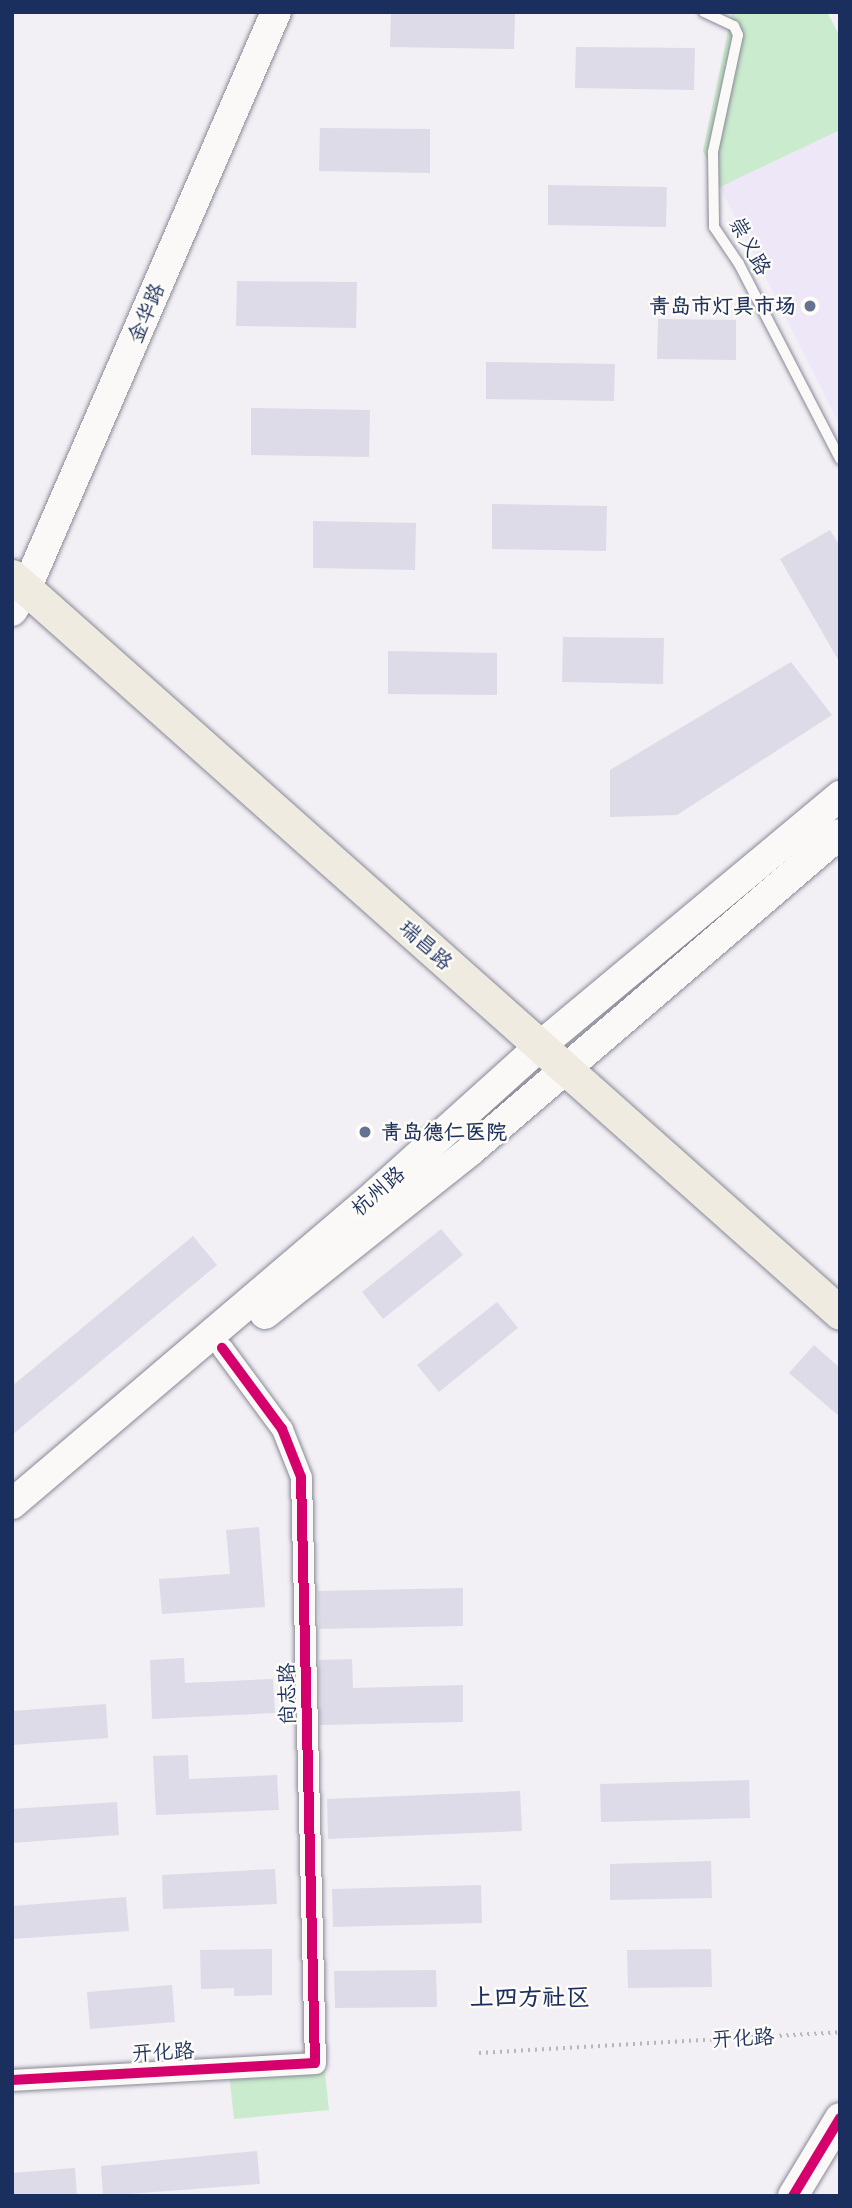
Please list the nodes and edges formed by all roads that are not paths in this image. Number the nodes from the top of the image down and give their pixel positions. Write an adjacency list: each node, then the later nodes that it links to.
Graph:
1 (704, 12): 3 (lane, 崇义路)
2 (277, 17): 4 (main road, 金华路)
3 (840, 459)
4 (17, 592): 7 (main road, 瑞昌路)
5 (840, 796): 7 (main road, 杭州路)
6 (840, 834): 7 (main road, 杭州路)
7 (552, 1056): 8 (main road, 瑞昌路); 9 (main road, 杭州路); 10 (main road, 杭州路)
8 (840, 1313)
9 (222, 1348): 11 (main road, 杭州路); 12 (street, 尚志路)
10 (12, 1504)
11 (12, 1526)
12 (315, 2063): 13 (street, 开化路)
13 (12, 2080)
14 (840, 2118): 15 (main road)
15 (793, 2196)

